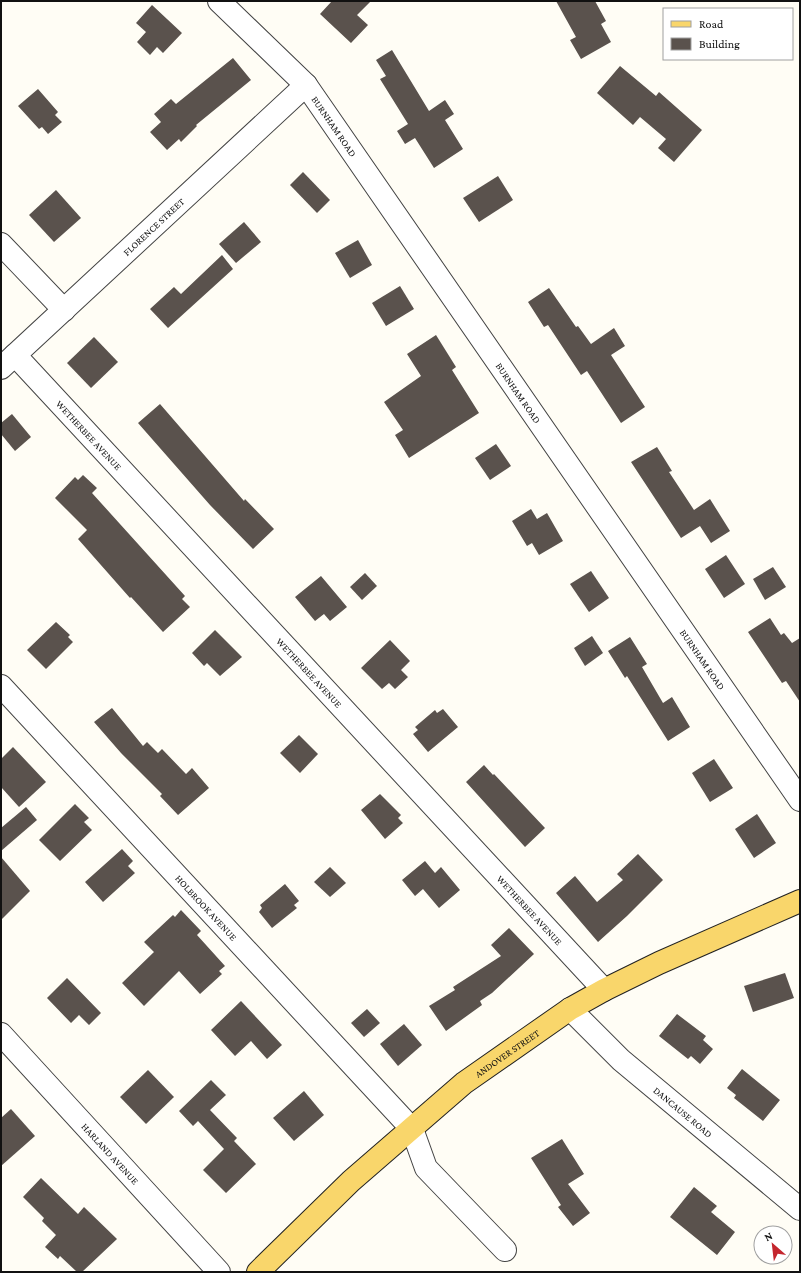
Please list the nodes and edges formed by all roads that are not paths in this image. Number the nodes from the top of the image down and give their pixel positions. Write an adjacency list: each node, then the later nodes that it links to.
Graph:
1 (219, 1): 2 (street, BURNHAM ROAD)
2 (306, 85): 4 (street, FLORENCE STREET); 7 (street, BURNHAM ROAD)
3 (1, 244): 4 (street)
4 (64, 310): 5 (street, FLORENCE STREET)
5 (8, 361): 9 (street, WETHERBEE AVENUE)
6 (1, 686): 12 (street, HOLBROOK AVENUE)
7 (800, 800)
8 (800, 901): 9 (main road, ANDOVER STREET)
9 (604, 990): 10 (main road, ANDOVER STREET)
10 (570, 1009): 12 (main road, ANDOVER STREET); 13 (street, DANCAUSE ROAD)
11 (1, 1034): 15 (street, HARLAND AVENUE)
12 (412, 1128): 14 (street); 16 (main road, ANDOVER STREET)
13 (800, 1209)
14 (505, 1250)
15 (219, 1272)
16 (258, 1272)

